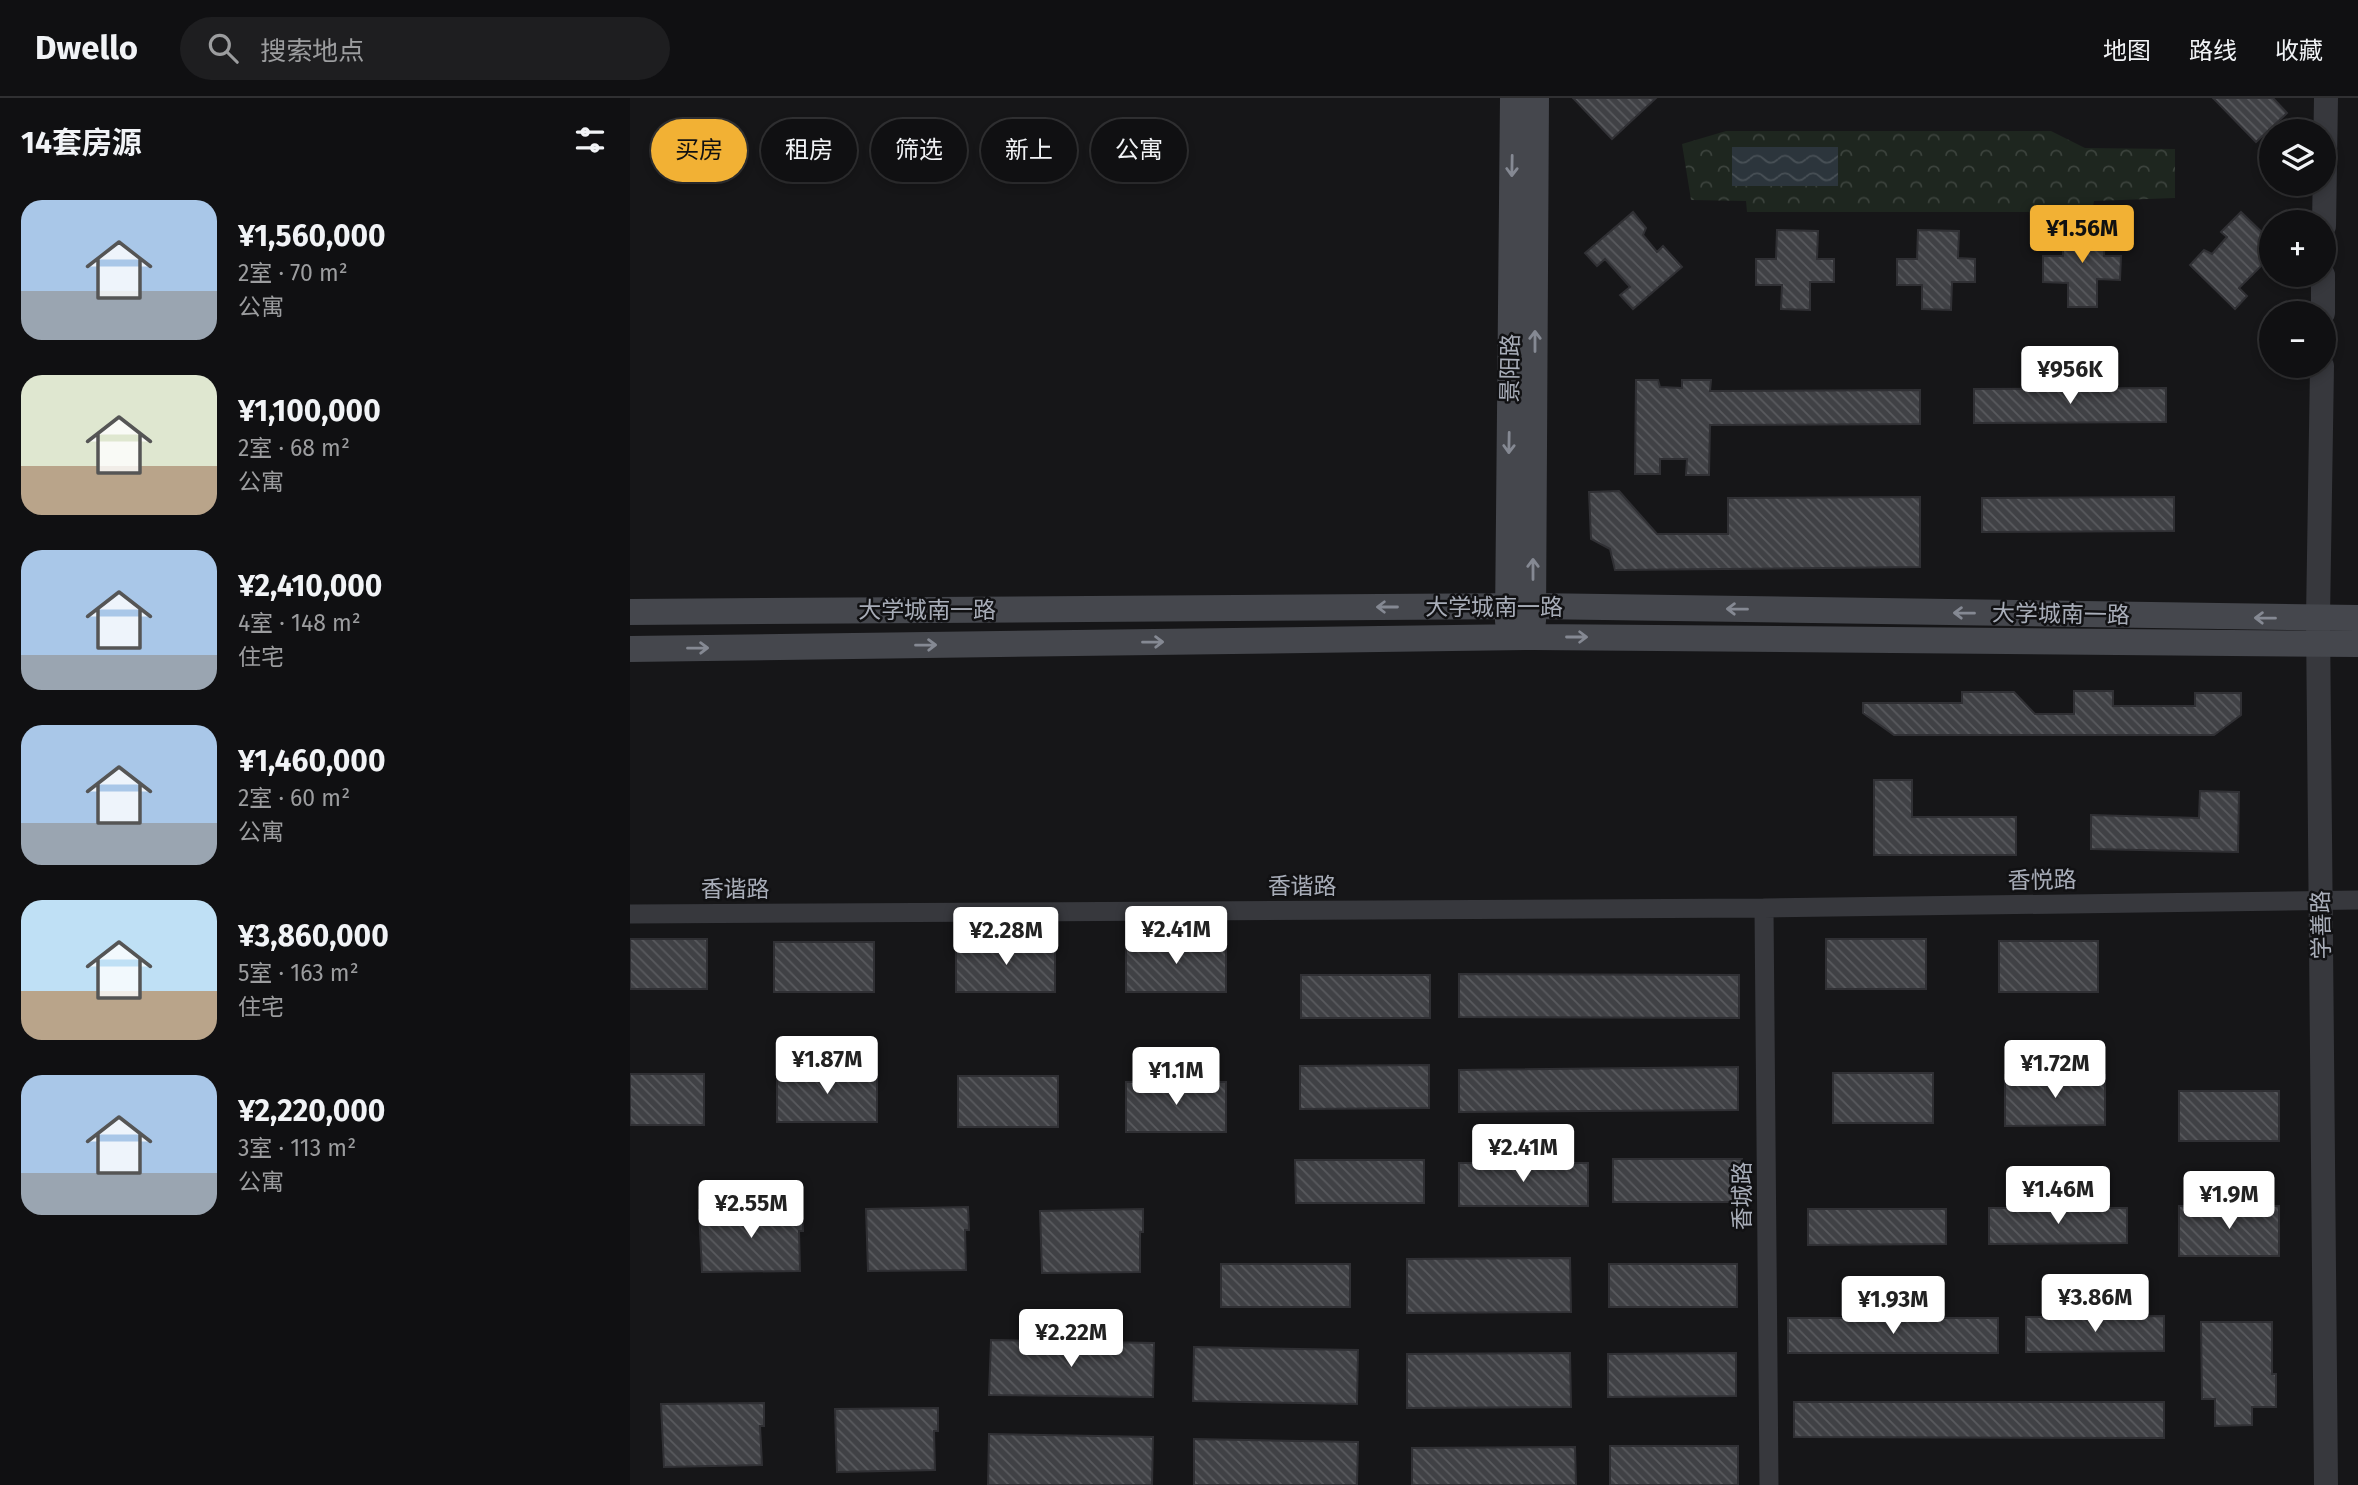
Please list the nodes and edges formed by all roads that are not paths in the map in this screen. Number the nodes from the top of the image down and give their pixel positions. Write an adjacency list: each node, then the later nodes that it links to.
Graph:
1 (1513, 98): 6 (main road, 景阳路, one-way to 6)
2 (1536, 98): 6 (main road, 景阳路, one-way to 2)
3 (2326, 98): 4 (street)
4 (2324, 210)
5 (2322, 378): 9 (street, 学善路)
6 (1520, 606): 7 (main road, 大学城南一路, one-way to 7); 9 (main road, 大学城南一路, one-way to 6); 10 (main road, 景阳路)
7 (630, 612)
8 (2358, 618): 9 (main road, 大学城南一路)
9 (2318, 631): 10 (main road, 大学城南一路, one-way to 9); 11 (main road, 大学城南一路); 14 (street, 学善路)
10 (1521, 637): 12 (main road, 大学城南一路, one-way to 10)
11 (2358, 644)
12 (630, 649)
13 (2358, 900): 14 (street, 香悦路)
14 (2321, 901): 15 (street, 香悦路); 18 (street, 学善路)
15 (1765, 908): 16 (street, 香谐路); 17 (street, 香城路)
16 (630, 914)
17 (1769, 1485)
18 (2326, 1485)

